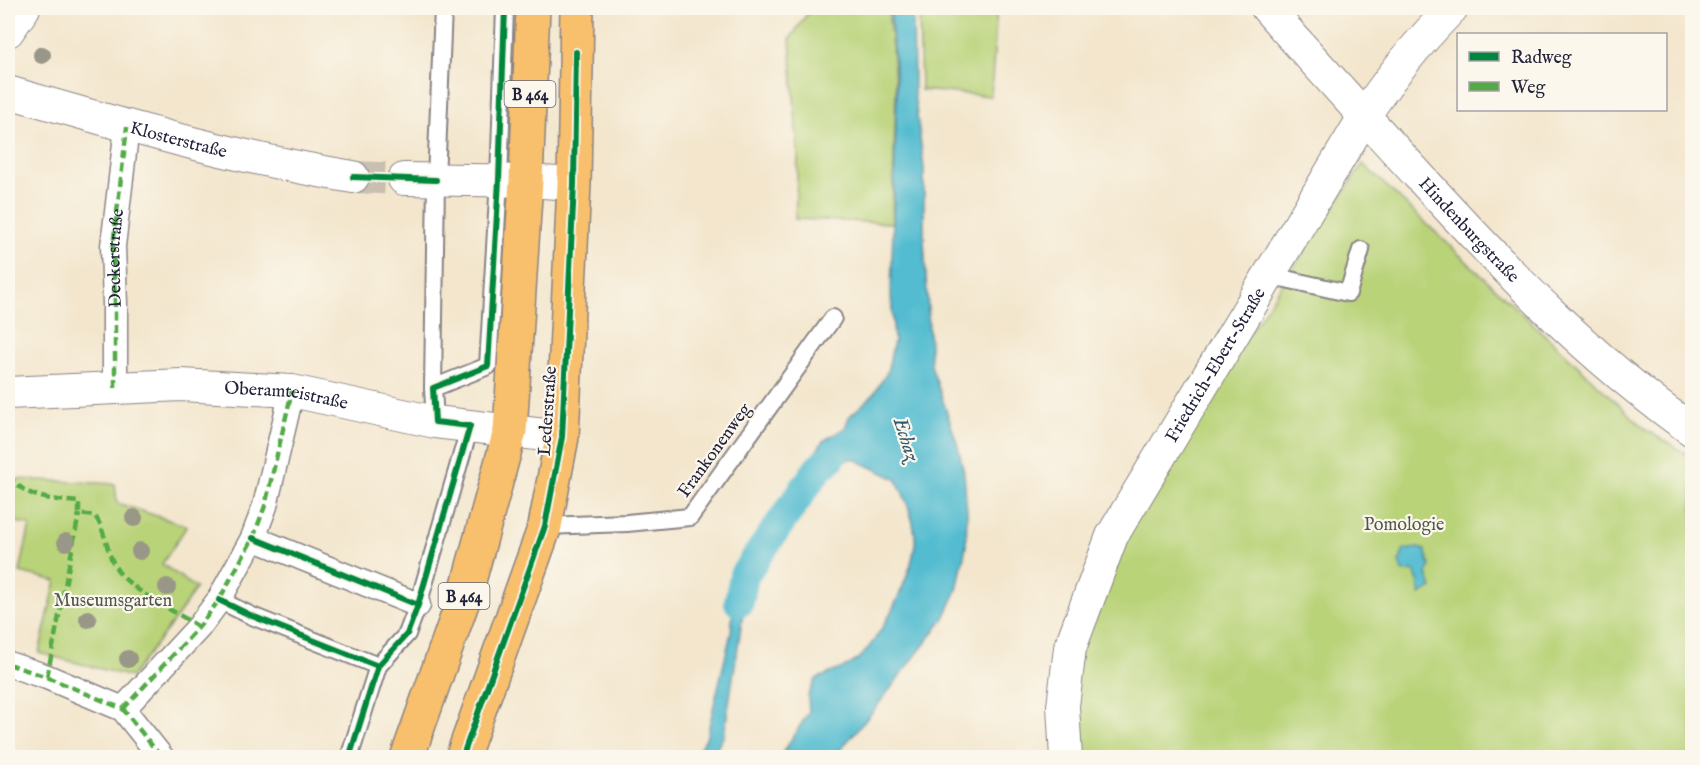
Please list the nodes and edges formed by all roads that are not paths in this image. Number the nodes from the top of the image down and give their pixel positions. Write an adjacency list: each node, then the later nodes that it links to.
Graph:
1 (24, 8): 8 (street)
2 (443, 8): 14 (lane)
3 (505, 8): 15 (lane)
4 (533, 8): 15 (main road, Lederstraße / B 464)
5 (577, 8): 16 (main road, Lederstraße / B 464)
6 (1452, 8): 10 (street, Friedrich-Ebert-Straße)
7 (1271, 9): 10 (street, Hindenburgstraße)
8 (8, 31)
9 (8, 92): 11 (street, Klosterstraße)
10 (1364, 117): 18 (street, Friedrich-Ebert-Straße); 24 (street, Hindenburgstraße)
11 (127, 127): 12 (street, Klosterstraße); 20 (street, Deckerstraße)
12 (353, 177)
13 (404, 179): 14 (street)
14 (436, 180): 15 (street); 21 (lane)
15 (513, 180): 16 (street); 21 (lane); 27 (main road, Lederstraße / B 464)
16 (573, 184): 28 (main road, Lederstraße / B 464)
17 (1361, 250): 18 (lane)
18 (1268, 275): 40 (street, Friedrich-Ebert-Straße)
19 (833, 318): 29 (lane, Frankonenweg)
20 (115, 388): 22 (street, Oberamteistraße); 23 (street, Oberamteistraße)
21 (433, 388): 25 (lane)
22 (292, 391): 25 (street, Oberamteistraße); 30 (street)
23 (8, 393)
24 (1689, 417)
25 (435, 422): 26 (street, Oberamteistraße)
26 (470, 426): 27 (street, Oberamteistraße); 32 (lane)
27 (510, 430): 28 (street, Oberamteistraße); 38 (main road, Lederstraße / B 464)
28 (562, 437): 29 (main road, Lederstraße / B 464)
29 (545, 526): 39 (main road, Lederstraße / B 464)
30 (253, 538): 31 (street); 32 (street)
31 (219, 600): 34 (lane); 35 (street)
32 (418, 605): 34 (lane)
33 (8, 663): 35 (street)
34 (378, 666): 37 (lane)
35 (123, 709): 36 (street)
36 (162, 758)
37 (349, 758)
38 (407, 758)
39 (462, 758)
40 (1066, 758)

